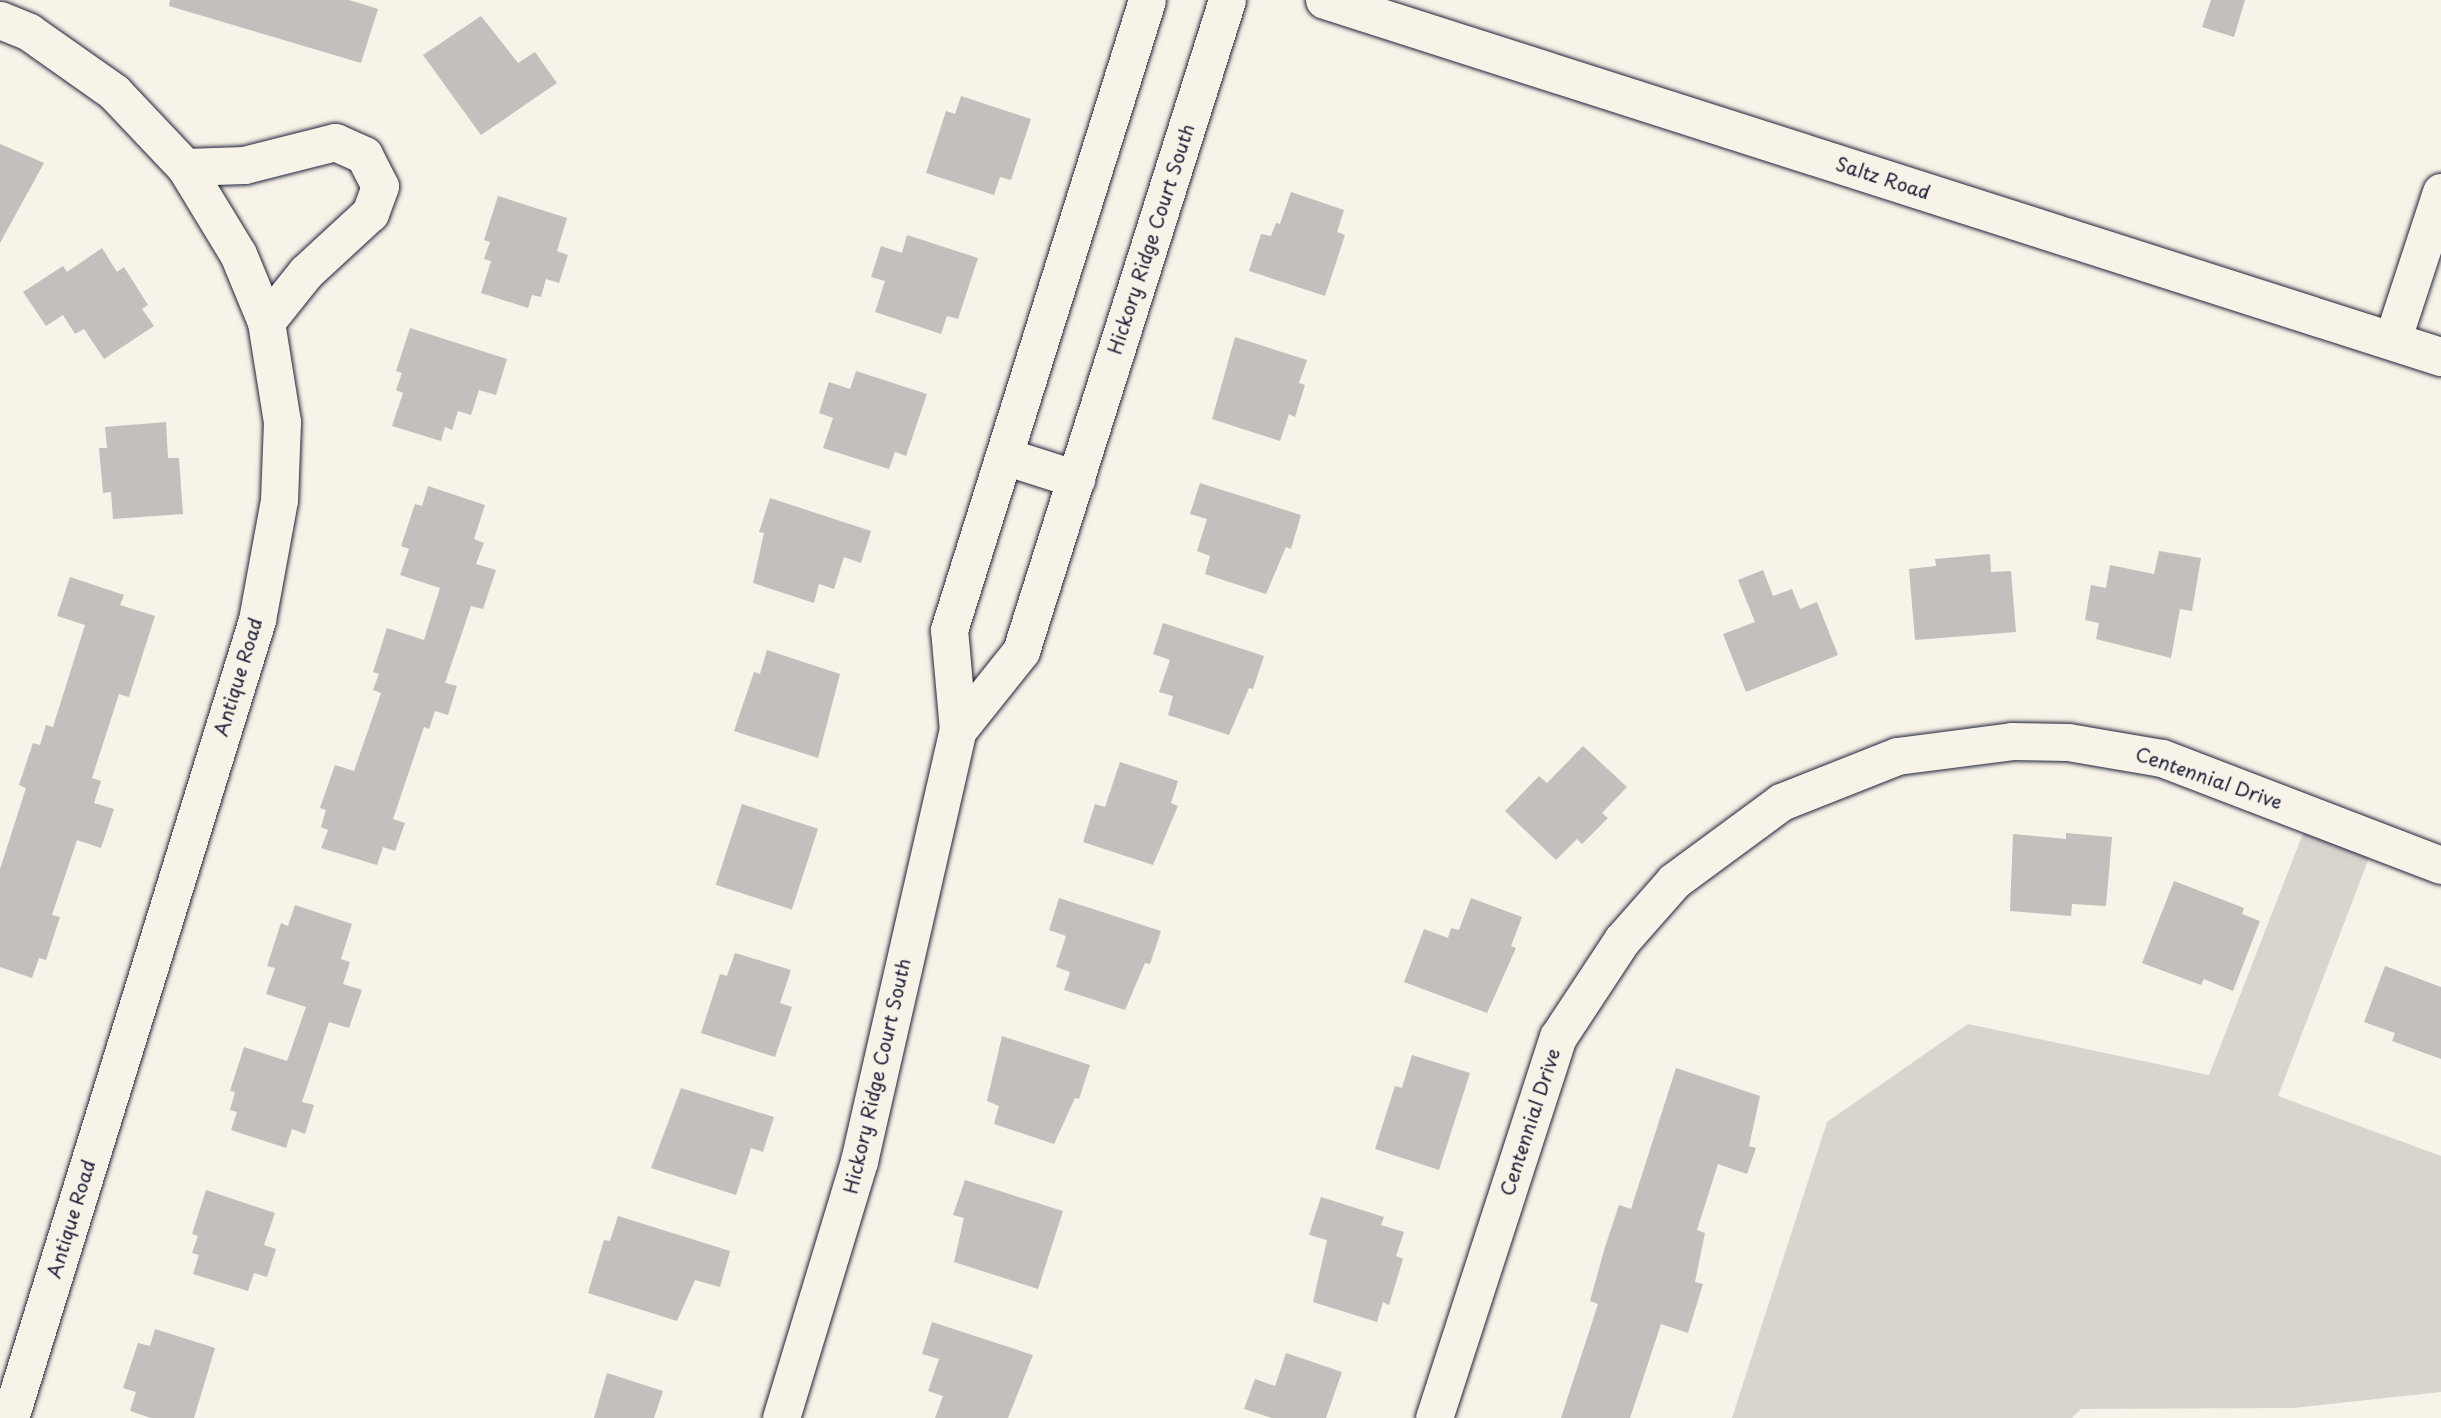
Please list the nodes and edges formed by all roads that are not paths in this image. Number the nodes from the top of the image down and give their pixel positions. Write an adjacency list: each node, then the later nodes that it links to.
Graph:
1 (1147, 0): 10 (street, Hickory Ridge Court South)
2 (1227, 0): 11 (street, Hickory Ridge Court South)
3 (1325, 0): 8 (street, Saltz Road)
4 (0, 20): 5 (street, Antique Road)
5 (185, 167): 7 (street, Antique Road); 7 (street)
6 (2441, 192): 8 (street)
7 (266, 322): 14 (street, Antique Road)
8 (2392, 341): 9 (street, Saltz Road)
9 (2441, 357)
10 (1004, 456): 11 (street); 12 (street, Hickory Ridge Court South)
11 (1076, 479): 12 (street, Hickory Ridge Court South)
12 (958, 730): 15 (street, Hickory Ridge Court South)
13 (2441, 865): 16 (street, Centennial Drive)
14 (10, 1418)
15 (781, 1418)
16 (1434, 1418)

